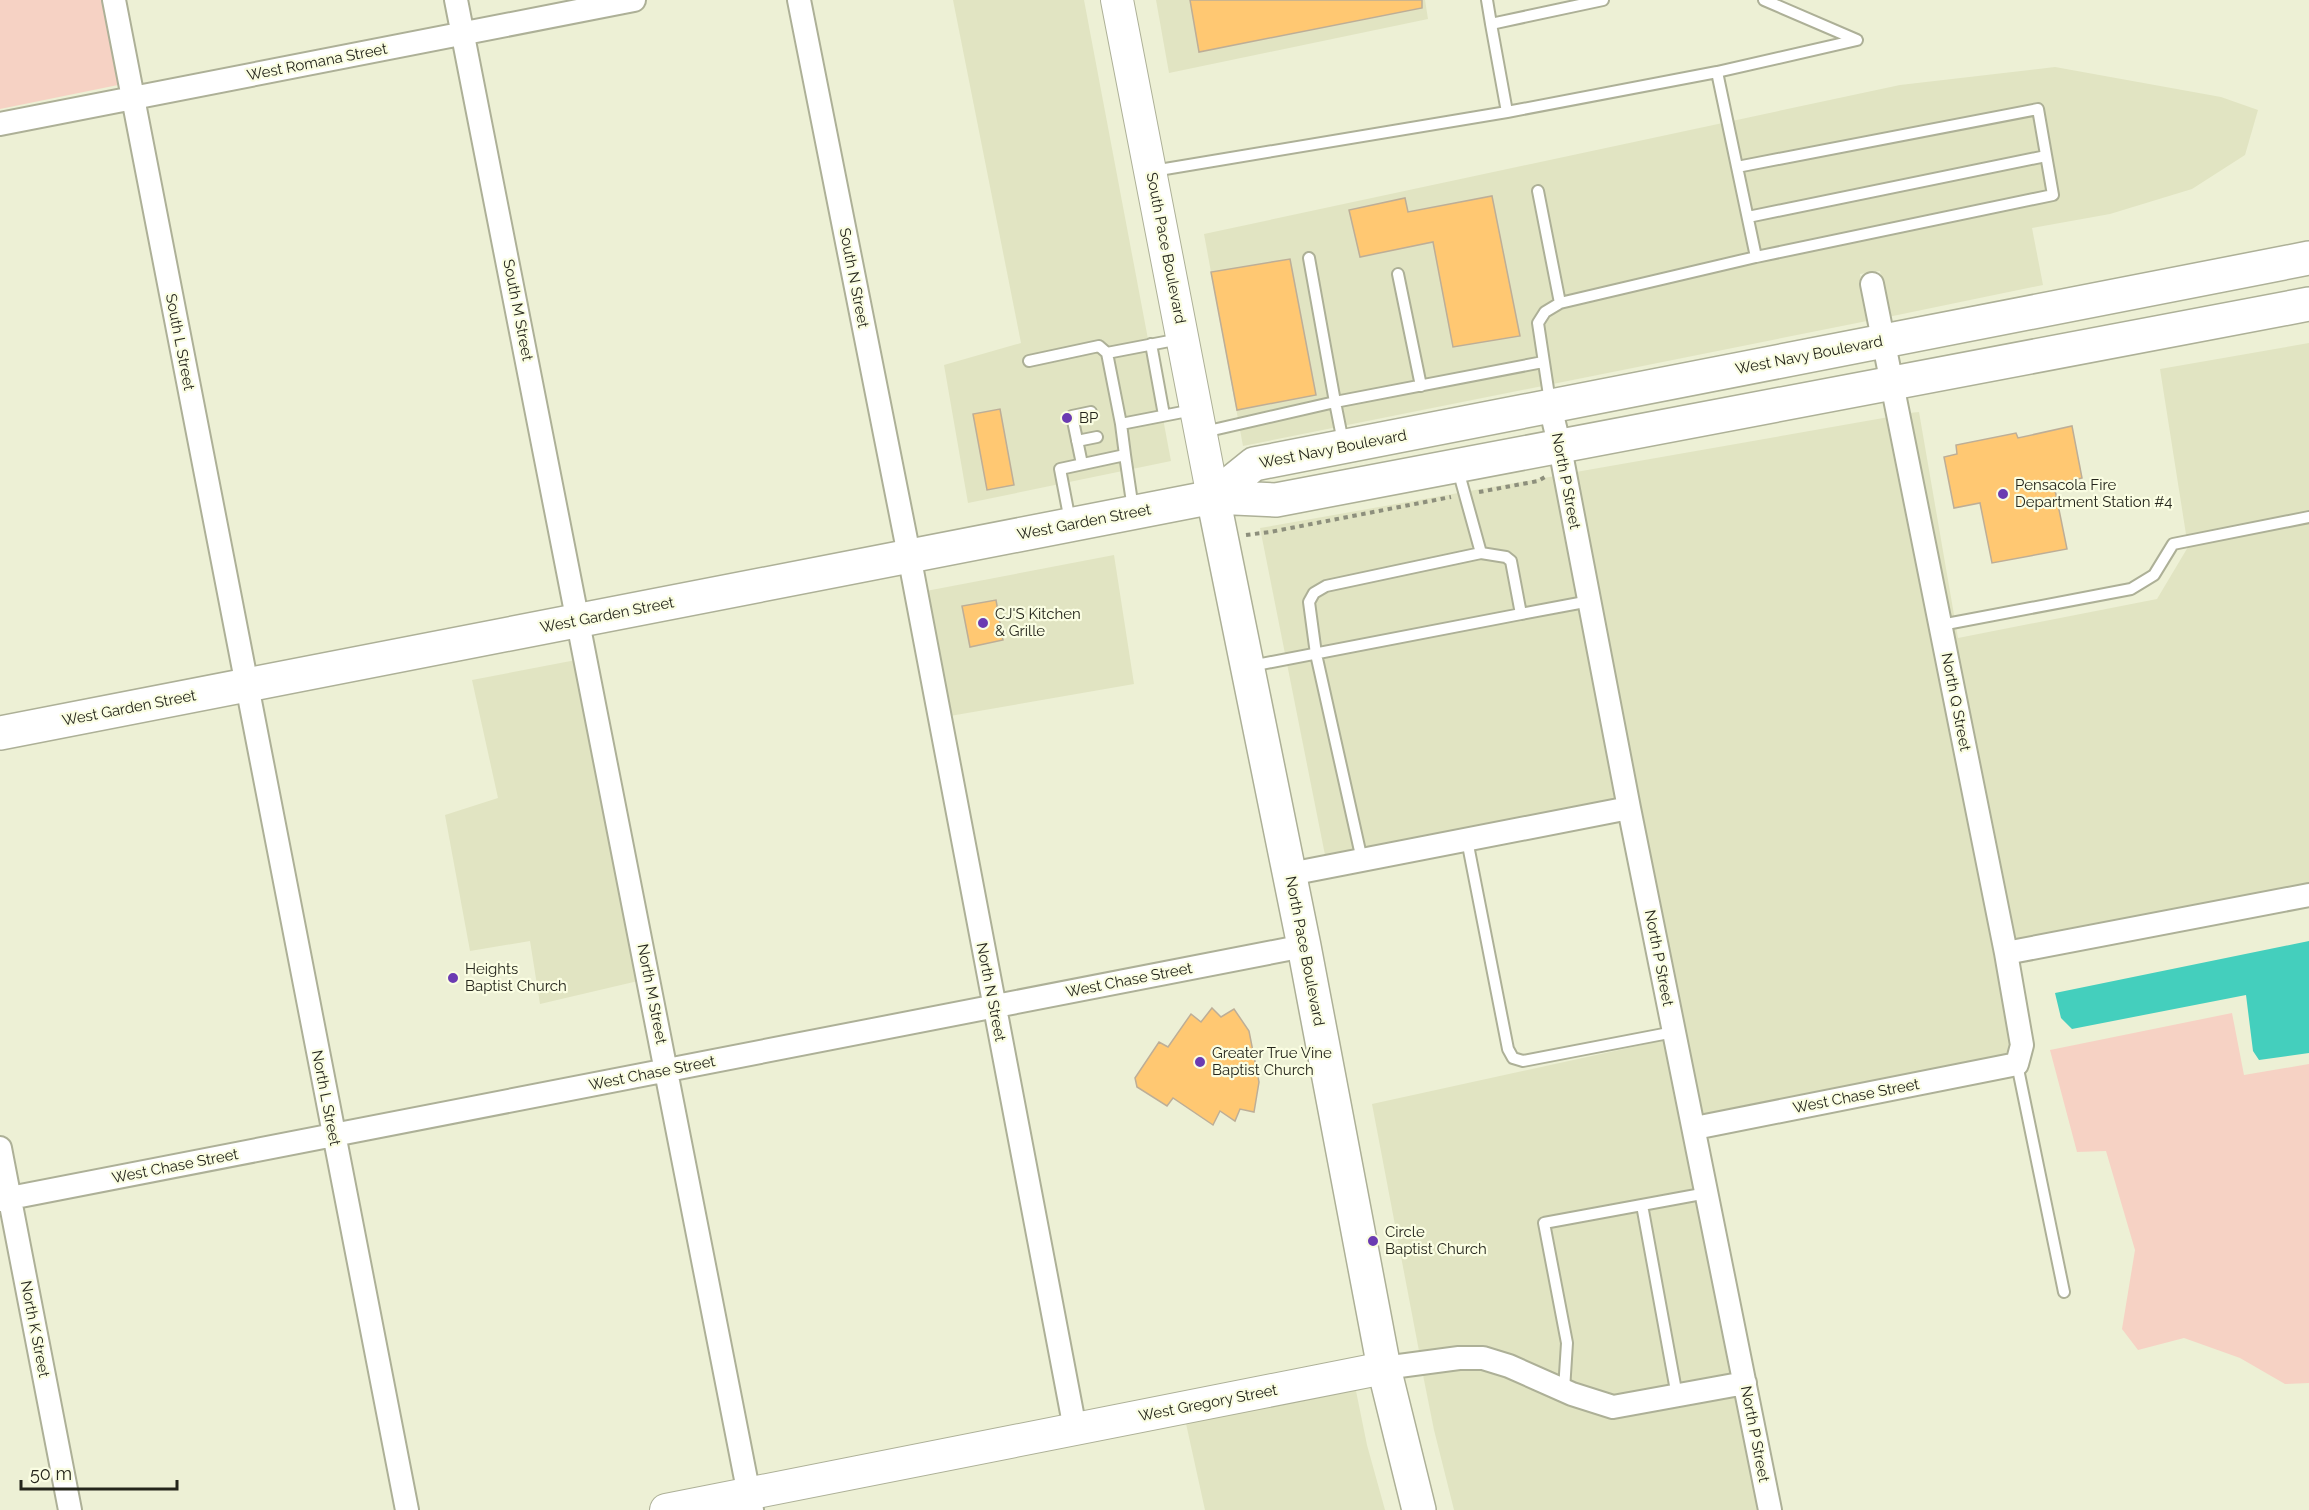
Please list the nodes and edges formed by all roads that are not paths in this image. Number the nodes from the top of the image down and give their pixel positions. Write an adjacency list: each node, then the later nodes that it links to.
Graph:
1 (114, 0): 12 (street, South L Street)
2 (456, 0): 10 (street, South M Street)
3 (634, 0): 10 (street, West Romana Street)
4 (799, 0): 53 (street, South N Street)
5 (1118, 0): 17 (street, South Pace Boulevard)
6 (1487, 0): 9 (lane)
7 (1603, 0): 9 (lane)
8 (1764, 0): 11 (lane)
9 (1491, 24): 13 (lane)
10 (463, 33): 12 (street, West Romana Street); 56 (street, South M Street)
11 (1717, 72): 13 (lane); 16 (lane)
12 (133, 98): 14 (street, West Romana Street); 60 (street, South L Street)
13 (1507, 112): 17 (lane)
14 (0, 124)
15 (2046, 156): 16 (lane); 19 (lane); 20 (lane)
16 (1737, 167): 19 (lane)
17 (1150, 171): 27 (street, South Pace Boulevard)
18 (1538, 191): 25 (lane)
19 (1748, 217): 20 (lane)
20 (1756, 257): 25 (lane)
21 (1309, 258): 35 (lane)
22 (2309, 258): 28 (main road, West Navy Boulevard)
23 (1398, 274): 34 (lane)
24 (1872, 284): 28 (street, North Q Street)
25 (1560, 303): 32 (lane)
26 (2309, 304): 33 (main road)
27 (1183, 338): 29 (lane); 39 (street, South Pace Boulevard)
28 (1882, 340): 33 (street, North Q Street); 36 (main road, West Navy Boulevard)
29 (1151, 344): 30 (lane); 38 (lane)
30 (1107, 353): 31 (lane); 40 (lane)
31 (1029, 361)
32 (1543, 362): 34 (lane); 36 (lane)
33 (1892, 384): 44 (main road); 57 (street, North Q Street)
34 (1421, 386): 35 (lane)
35 (1335, 402): 39 (lane); 43 (lane)
36 (1550, 406): 43 (main road, West Navy Boulevard); 44 (street, North P Street)
37 (1091, 412): 42 (lane)
38 (1164, 415): 39 (lane); 40 (lane)
39 (1200, 421): 48 (street, South Pace Boulevard)
40 (1120, 429): 45 (lane)
41 (1097, 437): 42 (lane)
42 (1077, 441): 46 (lane)
43 (1344, 446): 48 (main road, West Navy Boulevard)
44 (1560, 447): 47 (main road); 54 (street, North P Street)
45 (1125, 455): 46 (lane); 49 (lane)
46 (1082, 464): 51 (lane)
47 (1458, 466): 48 (main road); 52 (lane)
48 (1213, 497): 49 (main road, West Garden Street); 59 (main road, North Pace Boulevard)
49 (1134, 512): 51 (main road, West Garden Street)
50 (2309, 517): 57 (lane)
51 (1070, 524): 53 (main road, West Garden Street)
52 (1481, 554): 55 (lane); 58 (lane)
53 (909, 555): 56 (main road, West Garden Street); 69 (street, North N Street)
54 (1590, 601): 55 (lane); 62 (street, North P Street)
55 (1521, 614): 58 (lane)
56 (579, 620): 60 (main road, West Garden Street); 72 (street, North M Street)
57 (1941, 625): 68 (street, North Q Street)
58 (1316, 654): 59 (lane); 64 (lane)
59 (1248, 667): 65 (main road, North Pace Boulevard)
60 (246, 685): 61 (main road, West Garden Street); 74 (street, North L Street)
61 (0, 733)
62 (1629, 808): 63 (street); 70 (street, North P Street)
63 (1467, 840): 64 (street); 70 (lane)
64 (1362, 860): 65 (street)
65 (1290, 874): 67 (main road, North Pace Boulevard)
66 (2309, 895): 68 (street)
67 (1304, 946): 69 (street, West Chase Street); 80 (main road, North Pace Boulevard)
68 (2006, 953): 71 (street, North Q Street)
69 (994, 1006): 72 (street, West Chase Street); 84 (street, North N Street)
70 (1674, 1032): 73 (street, North P Street)
71 (2017, 1064): 73 (street, West Chase Street); 79 (lane)
72 (666, 1070): 74 (street, West Chase Street); 85 (street, North M Street)
73 (1695, 1128): 76 (street, North P Street)
74 (334, 1136): 77 (street, West Chase Street); 87 (street, North L Street)
75 (0, 1148): 77 (street, North K Street)
76 (1707, 1193): 78 (lane); 81 (street, North P Street)
77 (5, 1199): 86 (street, North K Street)
78 (1642, 1205): 82 (lane); 83 (lane)
79 (2064, 1292)
80 (1384, 1368): 82 (street, West Gregory Street); 84 (street, West Gregory Street); 89 (main road, North Pace Boulevard)
81 (1745, 1383): 83 (street, West Gregory Street); 90 (street, North P Street)
82 (1564, 1390): 83 (street, West Gregory Street)
83 (1677, 1396)
84 (1075, 1429): 85 (street, West Gregory Street)
85 (751, 1502): 88 (street, West Gregory Street)
86 (70, 1510)
87 (407, 1510)
88 (666, 1510)
89 (1419, 1510)
90 (1770, 1510)

